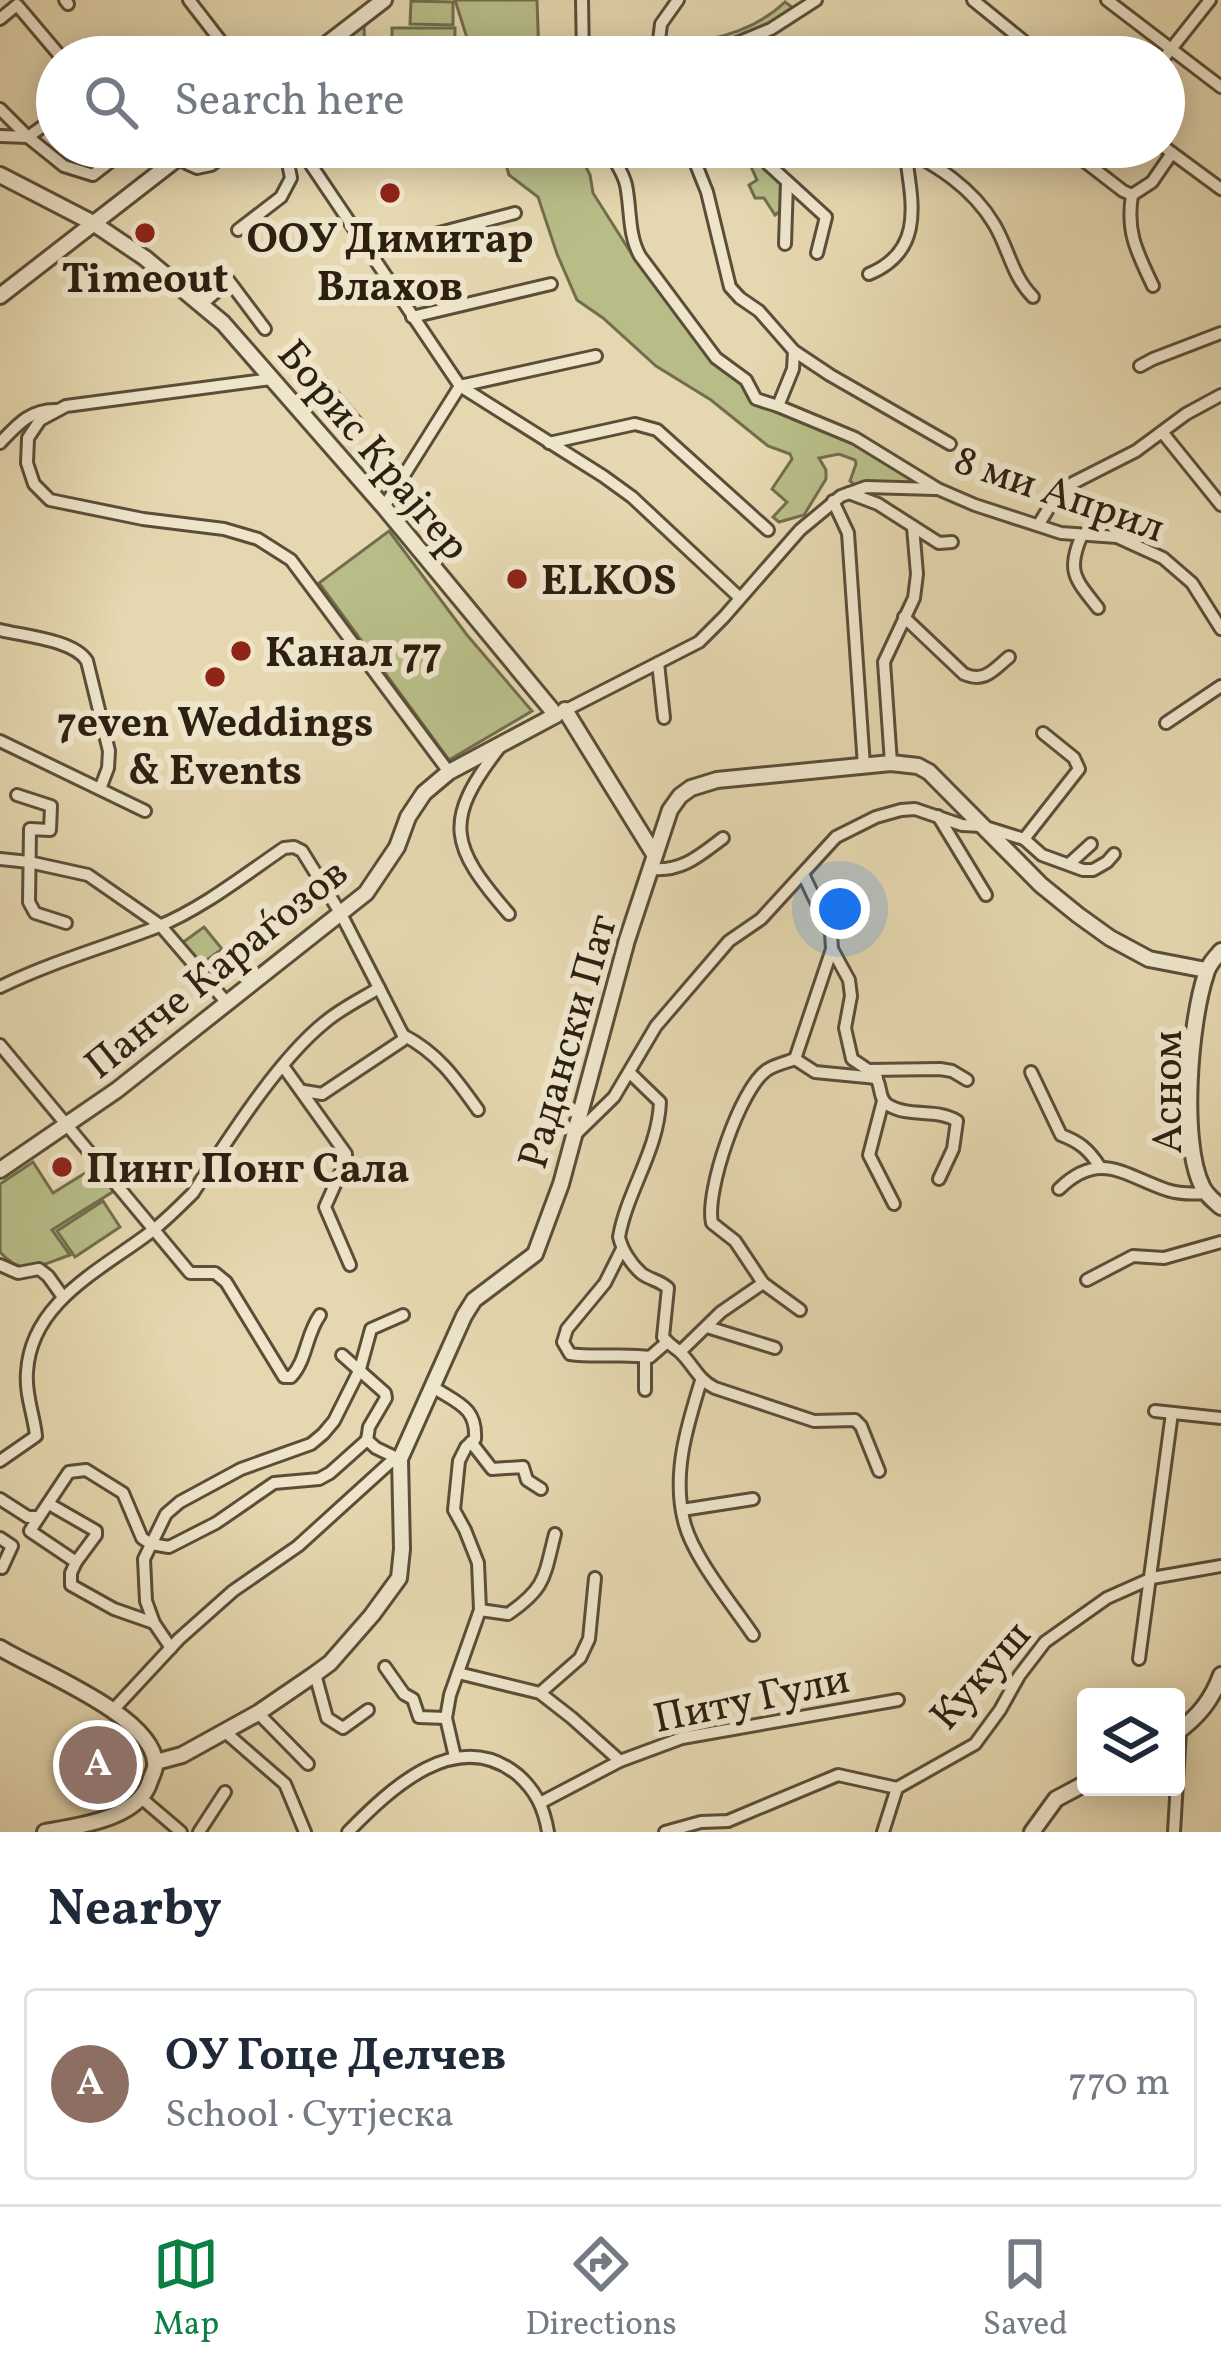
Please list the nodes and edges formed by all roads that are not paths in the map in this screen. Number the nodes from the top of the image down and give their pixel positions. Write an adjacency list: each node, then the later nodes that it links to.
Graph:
1 (189, 0): 13 (street)
2 (384, 0): 10 (street)
3 (582, 0): 15 (street)
4 (678, 0): 16 (street)
5 (816, 0): 17 (street)
6 (973, 0): 18 (street)
7 (1107, 0): 19 (street)
8 (1210, 0): 20 (street)
9 (20, 2): 11 (street); 12 (street)
10 (364, 6): 14 (street)
11 (0, 19)
12 (45, 36)
13 (217, 36)
14 (332, 36)
15 (583, 36)
16 (660, 36)
17 (754, 36)
18 (1017, 36)
19 (1148, 36)
20 (1181, 36)
21 (1185, 64): 22 (street)
22 (1221, 87)
23 (0, 109): 26 (street)
24 (36, 131): 26 (street)
25 (0, 136): 26 (street)
26 (28, 137): 27 (street)
27 (36, 143)
28 (1185, 163): 43 (street)
29 (70, 168): 30 (street)
30 (102, 168)
31 (165, 168): 46 (street)
32 (289, 168): 47 (street)
33 (314, 168): 49 (street)
34 (619, 168): 66 (street, 8 ми Април)
35 (698, 168): 60 (street)
36 (772, 168): 42 (street)
37 (906, 168): 51 (street)
38 (937, 168): 55 (street)
39 (1093, 168): 44 (street)
40 (1159, 168): 44 (street)
41 (0, 175): 46 (street, Борис Крајгер)
42 (788, 182): 48 (street); 50 (street)
43 (1221, 189)
44 (1132, 195): 53 (street)
45 (515, 213): 49 (street)
46 (93, 223): 54 (street); 56 (street, Борис Крајгер)
47 (238, 230)
48 (785, 244)
49 (371, 251): 57 (street)
50 (818, 253)
51 (868, 274)
52 (551, 284): 57 (street)
53 (1154, 286)
54 (0, 296)
55 (1033, 297)
56 (202, 304): 58 (street); 63 (street, Борис Крајгер)
57 (412, 317): 64 (street)
58 (265, 328)
59 (1221, 333): 62 (street)
60 (794, 351): 66 (street); 71 (street)
61 (596, 356): 64 (street)
62 (1140, 366)
63 (271, 379): 67 (street); 76 (street, Борис Крајгер)
64 (460, 386): 70 (street); 76 (street)
65 (1220, 399): 68 (street)
66 (778, 406): 72 (street, 8 ми Април)
67 (58, 410): 69 (street); 98 (street)
68 (1162, 432): 75 (street); 77 (street)
69 (0, 443)
70 (549, 443): 79 (street); 82 (street)
71 (950, 444)
72 (938, 489): 73 (street); 77 (street, 8 ми Април)
73 (848, 492): 74 (street); 78 (street)
74 (833, 501): 82 (street, Панче Караѓозов); 97 (street)
75 (1221, 505)
76 (384, 507): 90 (street, Борис Крајгер)
77 (1039, 524): 80 (street, 8 ми Април)
78 (913, 526): 81 (street); 84 (street)
79 (768, 530)
80 (1082, 535): 83 (street); 85 (street, 8 ми Април)
81 (952, 542)
82 (740, 598): 88 (street, Панче Караѓозов)
83 (1098, 608)
84 (904, 617): 87 (street); 96 (street)
85 (1221, 629)
86 (0, 630): 99 (street)
87 (1009, 657)
88 (658, 663): 90 (street, Панче Караѓозов); 91 (street)
89 (1221, 686): 92 (street)
90 (560, 712): 94 (street, Панче Караѓозов); 110 (street, Борис Крајгер)
91 (664, 718)
92 (1166, 722)
93 (1043, 734): 105 (street)
94 (506, 740): 98 (street, Панче Караѓозов); 117 (street)
95 (0, 741): 99 (street)
96 (892, 763): 97 (street, Радански Пат); 103 (street)
97 (864, 766): 110 (street, Радански Пат)
98 (448, 772): 116 (street, Панче Караѓозов)
99 (100, 789): 101 (street)
100 (17, 795): 111 (street)
101 (145, 811)
102 (937, 815): 103 (street); 113 (street); 115 (street)
103 (982, 826): 105 (street); 114 (street)
104 (723, 838): 110 (street)
105 (1024, 839): 108 (street)
106 (1091, 844): 112 (street)
107 (1114, 854): 112 (street)
108 (1042, 855): 112 (street); 114 (street)
109 (0, 859): 111 (street)
110 (652, 861): 138 (street, Радански Пат)
111 (29, 862): 118 (street); 119 (street)
112 (1069, 864)
113 (803, 874): 120 (street); 131 (street)
114 (1041, 885): 122 (street)
115 (986, 895)
116 (341, 914): 119 (street); 124 (street); 125 (street, Панче Караѓозов)
117 (509, 914)
118 (66, 922)
119 (160, 926): 123 (street); 125 (street)
120 (832, 949): 128 (street); 132 (street)
121 (1221, 950): 122 (street)
122 (1206, 970): 143 (street, Асном)
123 (0, 987)
124 (379, 988): 126 (street); 129 (street)
125 (227, 1003): 137 (street, Панче Караѓозов)
126 (403, 1035): 134 (street); 136 (street)
127 (0, 1045): 137 (street)
128 (795, 1059): 132 (street); 152 (street)
129 (283, 1066): 134 (street); 146 (street)
130 (1031, 1072): 139 (street)
131 (630, 1073): 138 (street); 148 (street)
132 (872, 1074): 133 (street); 135 (street)
133 (967, 1080)
134 (301, 1090): 150 (street)
135 (883, 1101): 141 (street); 144 (street)
136 (478, 1110)
137 (67, 1126): 140 (street, Панче Караѓозов); 146 (street)
138 (572, 1138): 165 (street, Радански Пат)
139 (1100, 1167): 142 (street); 143 (street)
140 (0, 1170)
141 (939, 1179)
142 (1059, 1189)
143 (1206, 1193): 145 (street, Асном)
144 (894, 1204)
145 (1221, 1207)
146 (154, 1229): 153 (street); 155 (street)
147 (1221, 1241): 151 (street)
148 (622, 1249): 158 (street); 162 (street)
149 (0, 1265): 153 (street)
150 (350, 1265)
151 (1087, 1280)
152 (763, 1283): 154 (street); 157 (street)
153 (63, 1298): 173 (street)
154 (800, 1310)
155 (320, 1315)
156 (403, 1315): 163 (street)
157 (707, 1327): 159 (street); 160 (street)
158 (666, 1342): 160 (street); 162 (street)
159 (775, 1348)
160 (680, 1352): 164 (street)
161 (342, 1355): 163 (street)
162 (645, 1357): 166 (street)
163 (360, 1369): 170 (street); 183 (street)
164 (701, 1382): 174 (street); 179 (street)
165 (433, 1387): 171 (street); 172 (street, Радански Пат)
166 (645, 1390)
167 (1155, 1411): 168 (street)
168 (1172, 1413): 169 (street); 188 (street)
169 (1221, 1418)
170 (368, 1440): 172 (street); 183 (street)
171 (471, 1442): 175 (street); 189 (street)
172 (397, 1458): 192 (street); 197 (street, Радански Пат)
173 (0, 1461)
174 (879, 1471)
175 (541, 1490)
176 (0, 1498): 180 (street)
177 (754, 1499): 179 (street)
178 (49, 1504): 180 (street); 183 (street); 184 (street)
179 (682, 1510): 191 (street)
180 (39, 1517): 184 (street)
181 (555, 1534): 189 (street)
182 (0, 1538): 186 (street)
183 (152, 1544): 190 (street)
184 (76, 1562): 190 (street)
185 (1221, 1566): 188 (street, Кукуш)
186 (2, 1568)
187 (595, 1578): 199 (street)
188 (1152, 1578): 194 (street); 211 (street, Кукуш)
189 (480, 1610): 196 (street)
190 (154, 1623): 192 (street)
191 (753, 1635)
192 (171, 1648): 201 (street)
193 (0, 1650): 201 (street)
194 (1139, 1659)
195 (385, 1667): 204 (street)
196 (458, 1673): 199 (street, Питу Гули); 204 (street)
197 (315, 1674): 202 (street); 203 (street, Радански Пат)
198 (1221, 1675): 205 (street)
199 (539, 1694): 208 (street, Питу Гули)
200 (898, 1700): 208 (street, Питу Гули)
201 (113, 1710): 209 (street)
202 (368, 1710)
203 (258, 1713): 206 (street, Радански Пат); 210 (street)
204 (446, 1718): 207 (street)
205 (1185, 1726)
206 (224, 1731): 209 (street, Радански Пат); 221 (street)
207 (454, 1757): 216 (street); 222 (street)
208 (620, 1761): 216 (street, Питу Гули)
209 (155, 1762): 215 (street)
210 (308, 1764)
211 (897, 1788): 217 (street); 225 (street)
212 (1077, 1788): 226 (street)
213 (225, 1792): 220 (street)
214 (1175, 1796): 227 (street)
215 (140, 1797): 218 (street); 219 (street)
216 (540, 1802): 223 (street)
217 (726, 1827): 224 (street)
218 (45, 1832)
219 (181, 1832)
220 (200, 1832)
221 (305, 1832)
222 (348, 1832)
223 (548, 1832)
224 (665, 1832)
225 (883, 1832)
226 (1032, 1832)
227 (1174, 1832)

